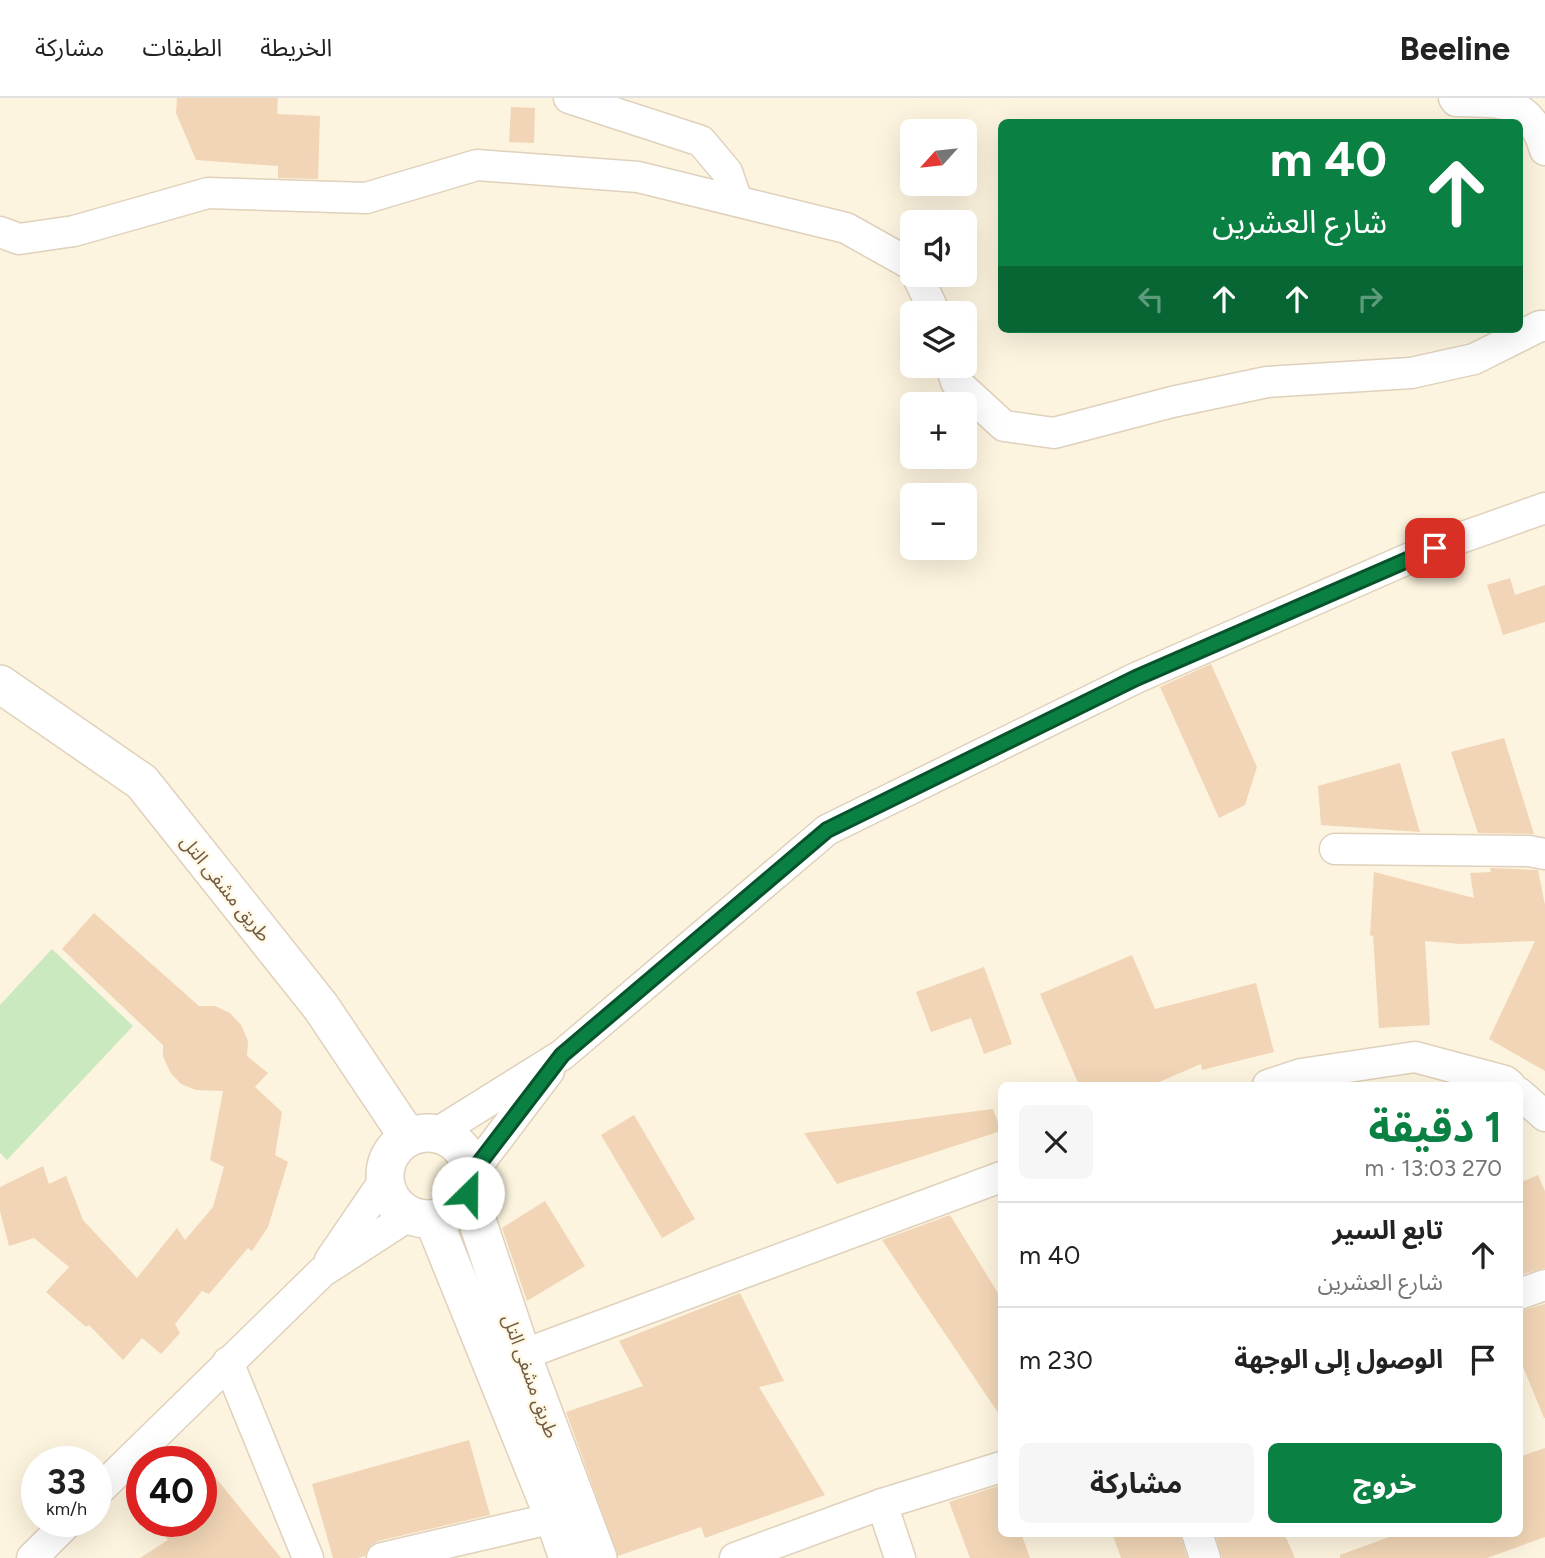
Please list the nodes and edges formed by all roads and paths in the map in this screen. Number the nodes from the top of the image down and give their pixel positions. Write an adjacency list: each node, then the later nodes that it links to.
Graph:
1 (569, 98): 4 (street)
2 (1454, 98): 3 (street)
3 (1545, 150)
4 (737, 201): 5 (street); 6 (street)
5 (0, 232)
6 (900, 258)
7 (1543, 321): 8 (street)
8 (1523, 332)
9 (1521, 333): 10 (street)
10 (955, 378)
11 (1545, 508): 15 (street)
12 (0, 684): 20 (street, طريق مشفى التل)
13 (1335, 849): 14 (street)
14 (1545, 854)
15 (562, 1055): 20 (street); 23 (street)
16 (1277, 1082): 17 (street)
17 (1507, 1082)
18 (1523, 1097): 19 (street)
19 (1545, 1116)
20 (422, 1135): 22 (street); 23 (street)
21 (998, 1178): 28 (street)
22 (384, 1181): 24 (street); 25 (street)
23 (469, 1183): 24 (street); 28 (street, طريق مشفى التل)
24 (421, 1217): 25 (street); 33 (street, طريق مشفى التل)
25 (322, 1272): 29 (street)
26 (1545, 1285): 27 (street)
27 (1523, 1293)
28 (522, 1355): 40 (street, طريق مشفى التل)
29 (228, 1362): 31 (street); 37 (street)
30 (998, 1468): 32 (street)
31 (112, 1477)
32 (881, 1504): 41 (street); 42 (street)
33 (554, 1518): 38 (street); 39 (street, طريق مشفى التل)
34 (53, 1537): 36 (street)
35 (1197, 1537): 43 (street)
36 (32, 1558)
37 (308, 1558)
38 (382, 1558)
39 (568, 1558)
40 (598, 1558)
41 (736, 1558)
42 (900, 1558)
43 (1205, 1558)

